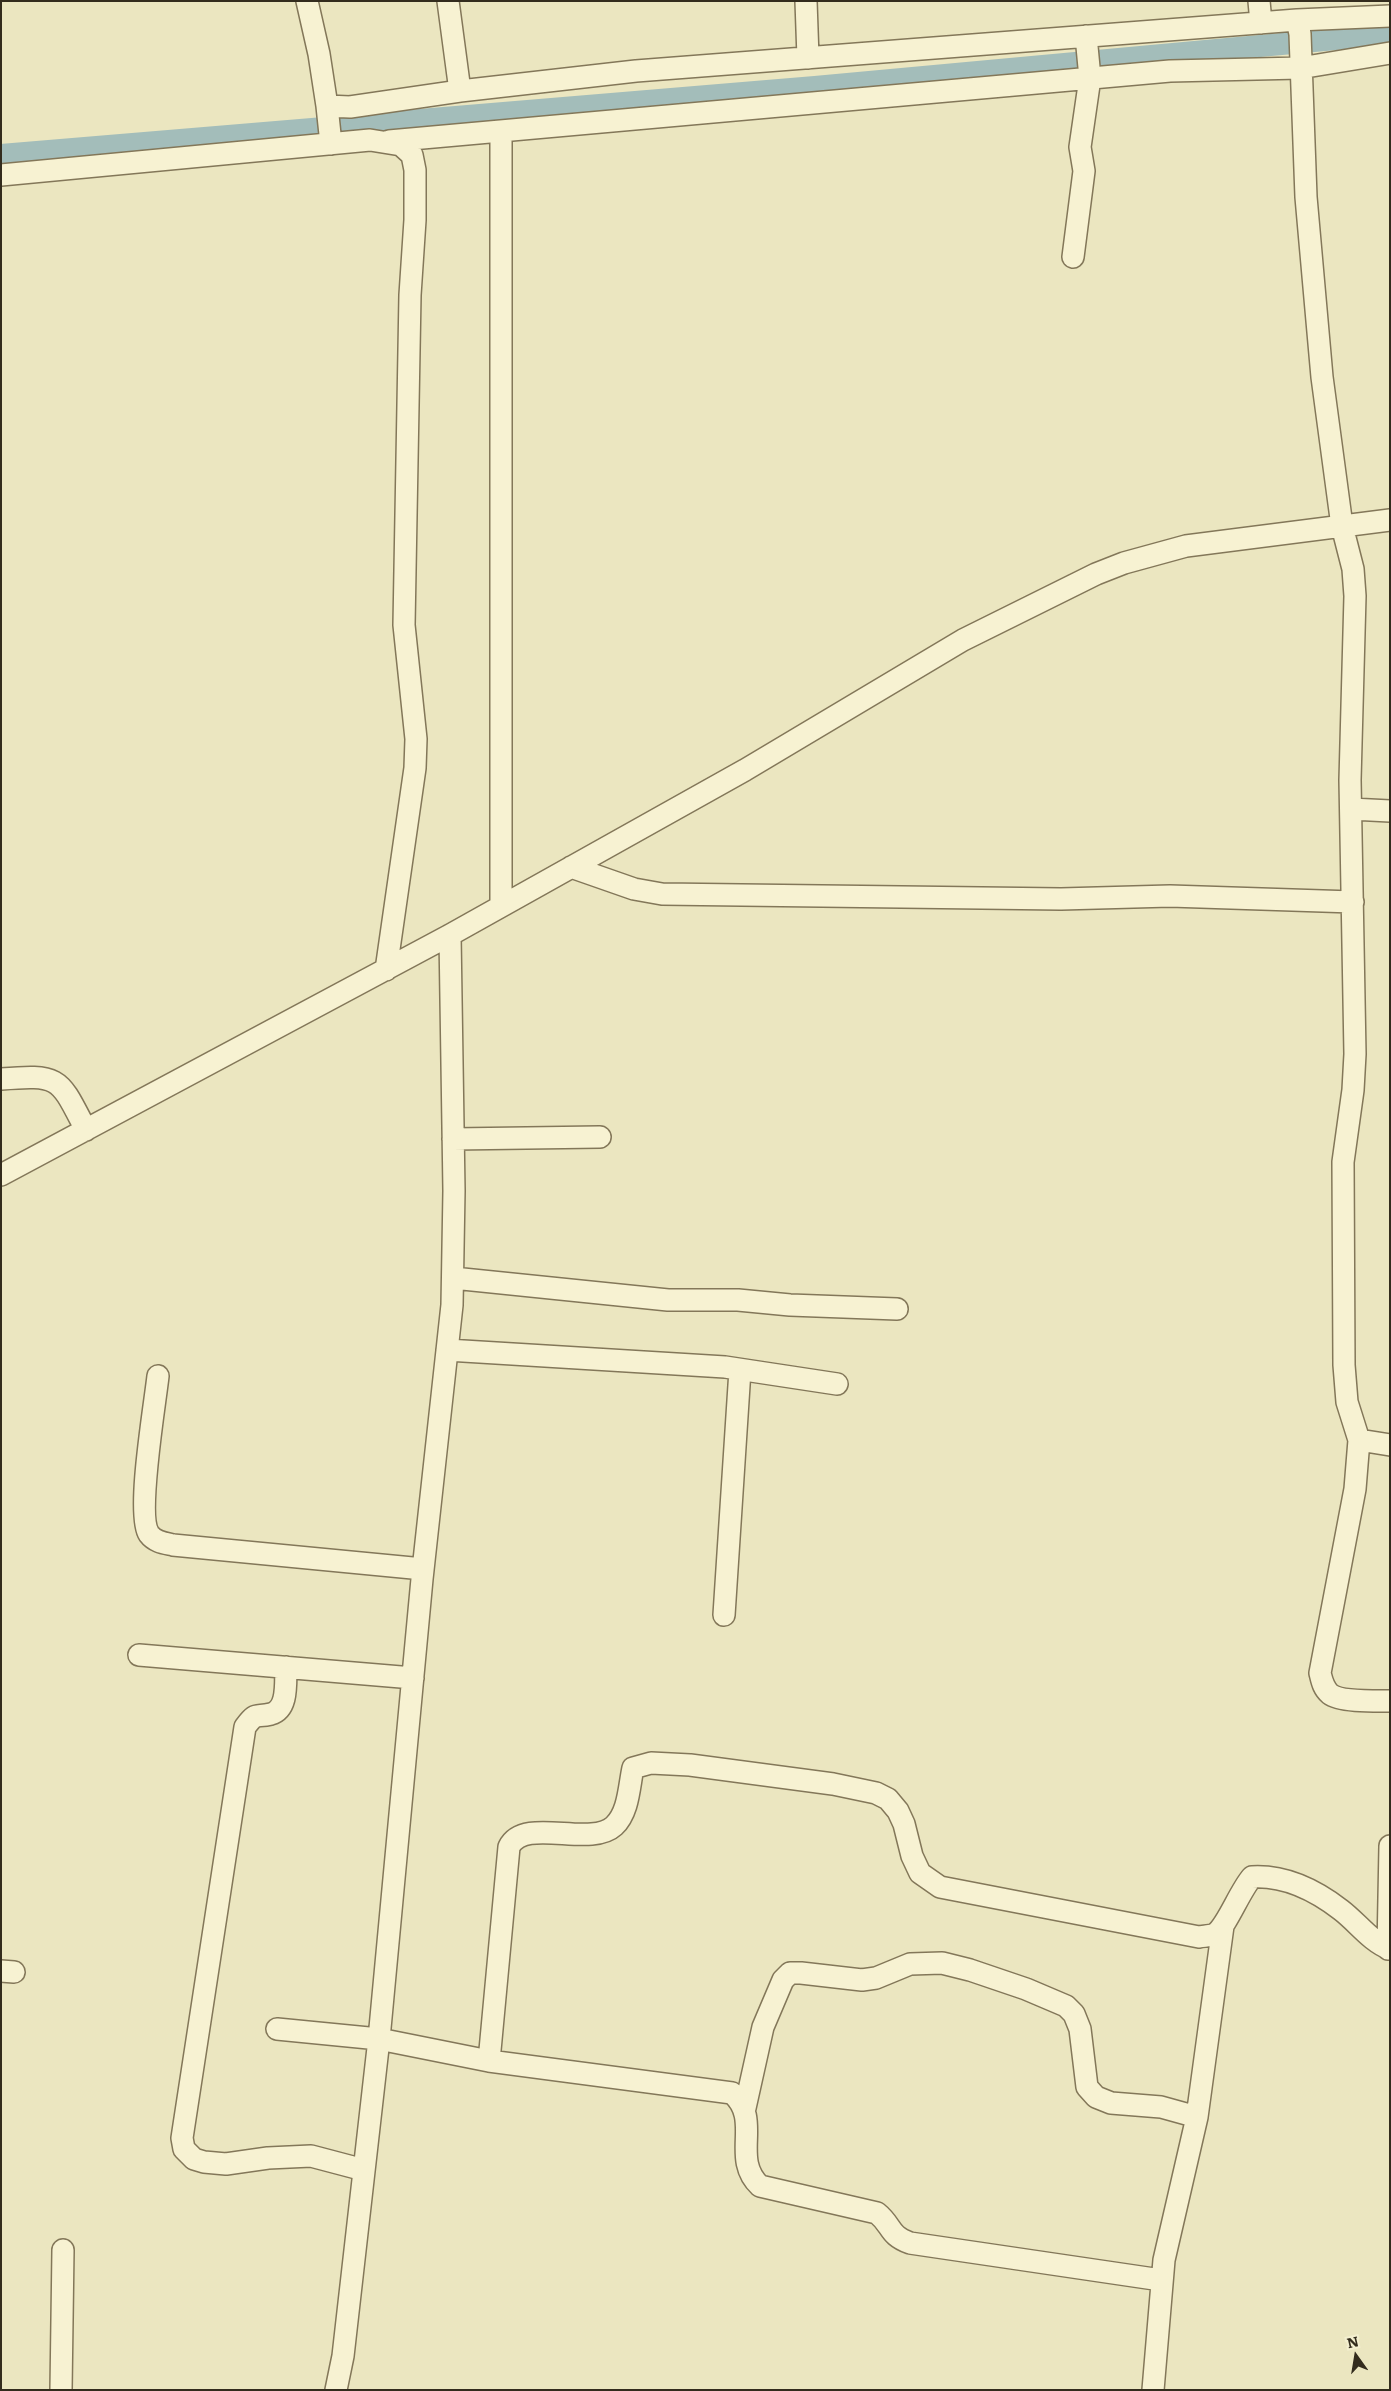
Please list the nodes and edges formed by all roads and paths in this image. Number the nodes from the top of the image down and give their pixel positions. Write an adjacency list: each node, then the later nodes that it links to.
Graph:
1 (307, 1): 13 (street)
2 (448, 1): 12 (street)
3 (806, 1): 10 (street)
4 (1259, 1): 6 (street)
5 (1390, 16): 8 (street)
6 (1261, 22): 7 (street); 8 (street)
7 (1086, 36): 10 (street); 11 (street)
8 (1300, 44): 9 (street); 11 (street); 20 (street)
9 (1390, 53)
10 (808, 58): 12 (street)
11 (1090, 78): 14 (street); 18 (street)
12 (460, 91): 13 (street)
13 (327, 106): 16 (street)
14 (501, 131): 15 (street); 25 (street)
15 (389, 141): 16 (street); 27 (street)
16 (331, 144): 17 (street)
17 (1, 175)
18 (1073, 257)
19 (1390, 520): 20 (street)
20 (1342, 526): 21 (street); 23 (street)
21 (1351, 809): 22 (street); 24 (street)
22 (1390, 812)
23 (572, 866): 24 (street); 25 (street)
24 (1353, 902): 39 (street)
25 (501, 906): 26 (street)
26 (450, 935): 27 (street); 31 (street)
27 (386, 970): 29 (street)
28 (1, 1079): 29 (street)
29 (86, 1130): 32 (street)
30 (600, 1137): 31 (street)
31 (453, 1139): 33 (street)
32 (1, 1175)
33 (453, 1278): 34 (street); 35 (street)
34 (897, 1310)
35 (447, 1350): 36 (street); 41 (street)
36 (740, 1370): 38 (street); 42 (street)
37 (158, 1376): 41 (street)
38 (837, 1384)
39 (1359, 1440): 40 (street); 46 (street)
40 (1390, 1445)
41 (423, 1569): 45 (street)
42 (724, 1615)
43 (139, 1654): 44 (street)
44 (286, 1668): 45 (street); 55 (street)
45 (413, 1678): 51 (street)
46 (1390, 1701)
47 (1390, 1846): 49 (street)
48 (1223, 1926): 49 (street); 52 (street); 54 (street)
49 (1389, 1949)
50 (278, 2029): 51 (street)
51 (380, 2039): 52 (street); 55 (street)
52 (489, 2061): 53 (street)
53 (745, 2108): 54 (street); 57 (street)
54 (1197, 2117): 57 (street)
55 (364, 2170): 59 (street)
56 (63, 2250): 58 (street)
57 (1161, 2280): 60 (street)
58 (61, 2390)
59 (336, 2390)
60 (1153, 2390)

